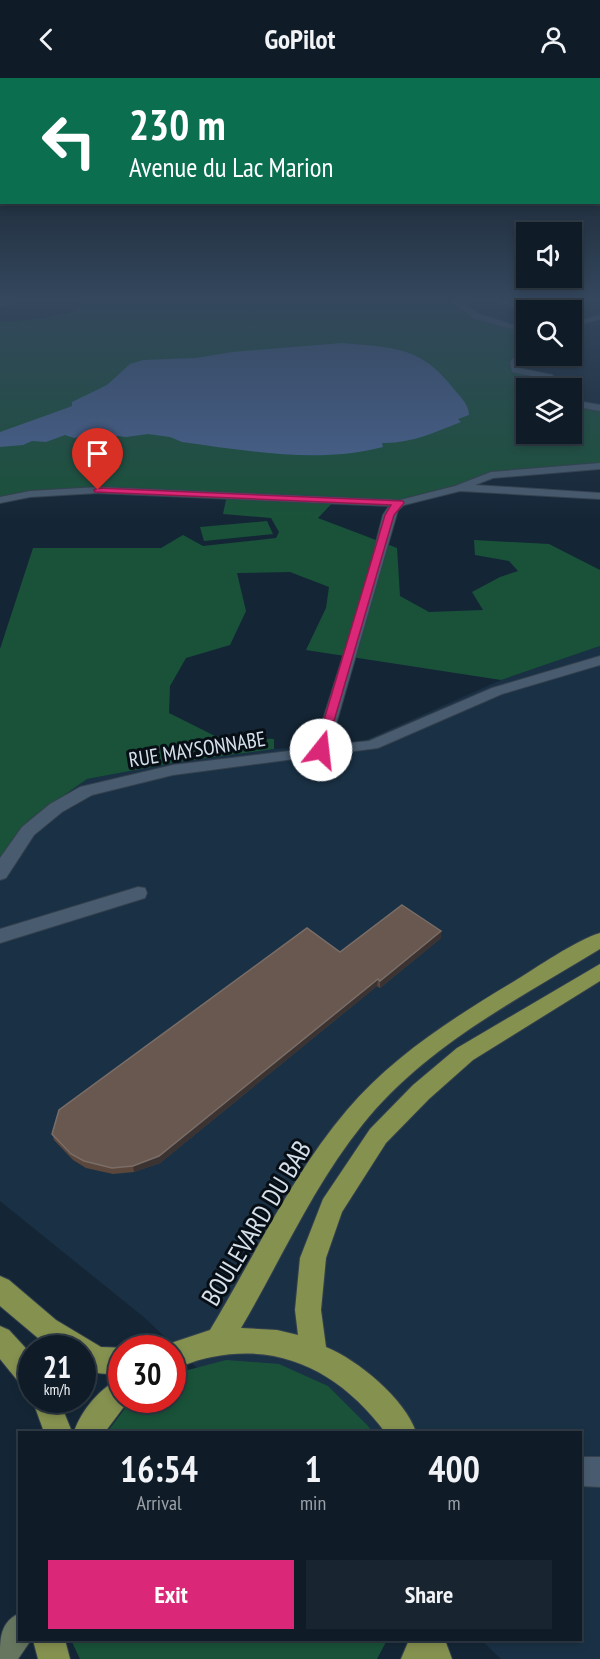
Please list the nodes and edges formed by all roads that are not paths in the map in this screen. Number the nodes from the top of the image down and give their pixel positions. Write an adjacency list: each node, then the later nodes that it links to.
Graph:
1 (529, 373): 2 (street)
2 (550, 378)
3 (582, 405): 4 (street)
4 (600, 408)
5 (600, 466): 6 (street)
6 (459, 488): 8 (street); 11 (street)
7 (337, 489): 9 (street)
8 (600, 496)
9 (327, 499): 10 (street); 11 (street)
10 (0, 500)
11 (400, 503): 13 (street)
12 (600, 660): 13 (street, RUE MAYSONNABE)
13 (321, 750): 14 (street, RUE MAYSONNABE)
14 (0, 874)
15 (138, 893): 16 (street)
16 (0, 936)
17 (600, 940): 22 (main road, BOULEVARD DU BAB)
18 (600, 971): 24 (main road)
19 (0, 1289): 20 (main road)
20 (57, 1335)
21 (0, 1338): 25 (main road)
22 (218, 1342): 23 (main road); 24 (main road)
23 (186, 1352)
24 (314, 1353): 30 (main road)
25 (18, 1359)
26 (108, 1405): 29 (main road)
27 (50, 1413): 28 (main road)
28 (58, 1431)
29 (89, 1431)
30 (401, 1431)
31 (582, 1471): 32 (street)
32 (600, 1472)
33 (18, 1632): 37 (street)
34 (49, 1641): 38 (main road)
35 (426, 1641): 39 (main road)
36 (427, 1641): 40 (main road)
37 (0, 1657)
38 (54, 1659)
39 (417, 1659)
40 (436, 1659)

